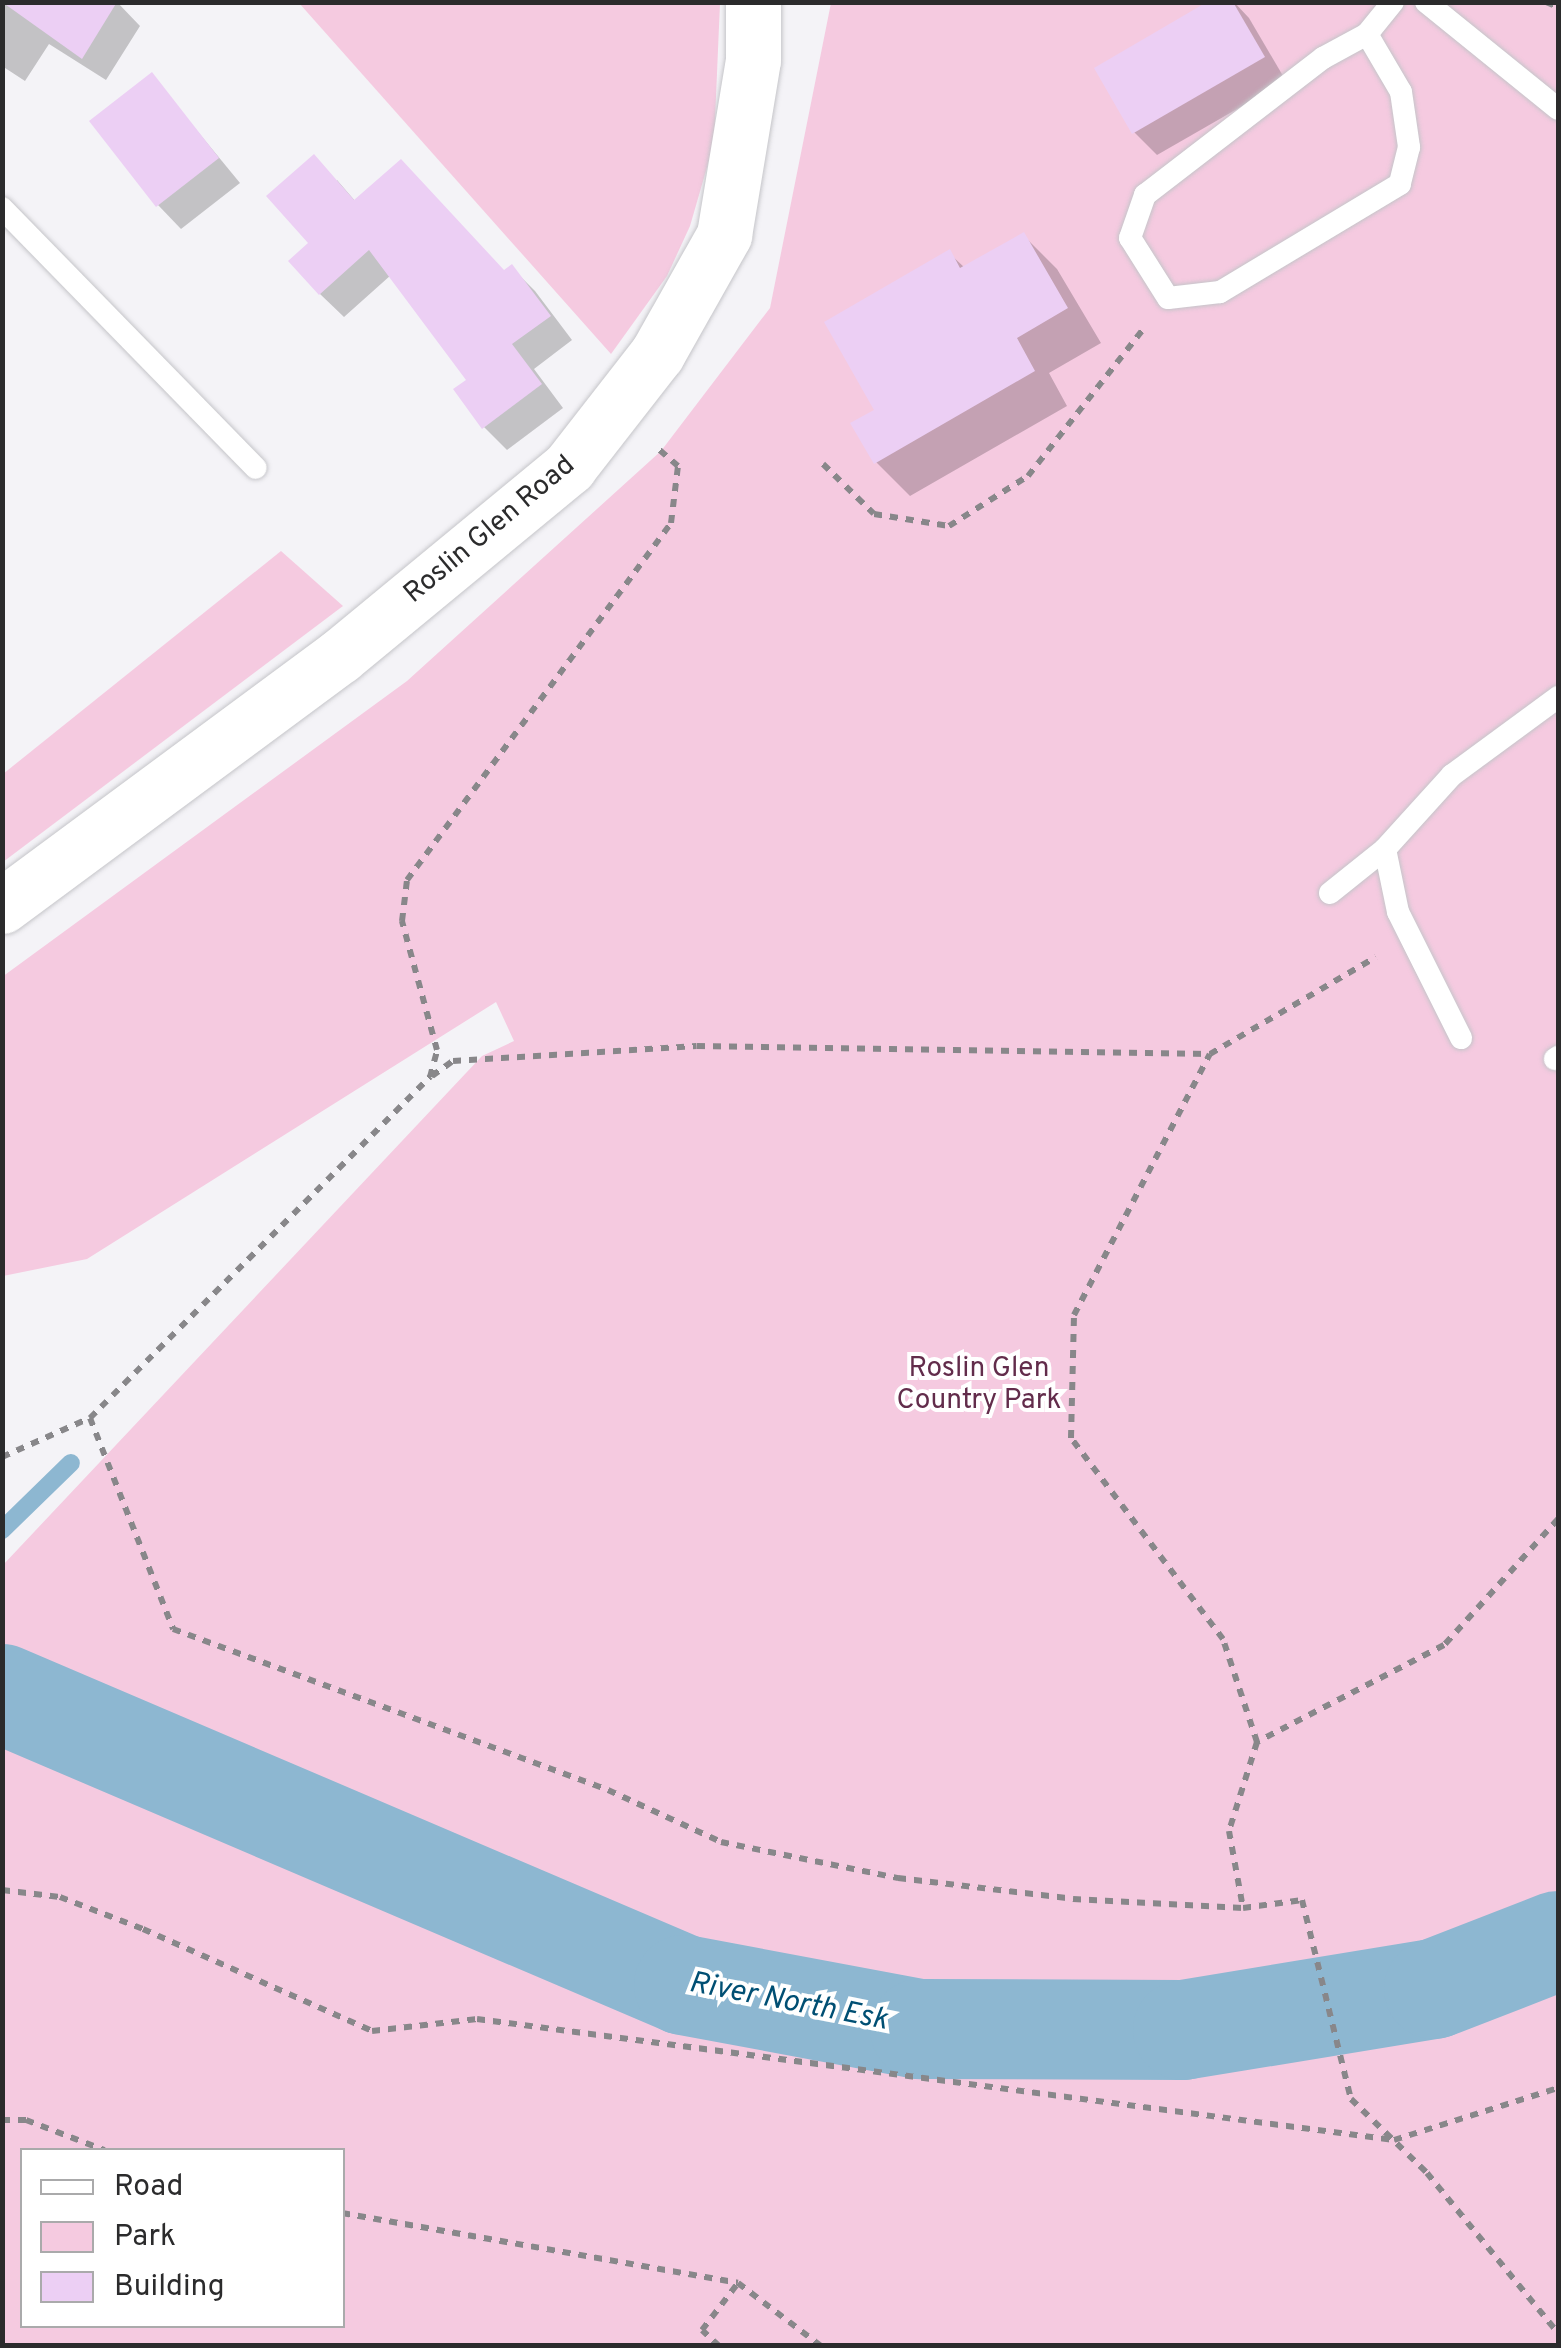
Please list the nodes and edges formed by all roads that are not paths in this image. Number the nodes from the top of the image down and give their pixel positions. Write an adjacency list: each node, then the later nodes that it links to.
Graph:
1 (753, 2): 11 (main road, Roslin Glen Road)
2 (1393, 2): 4 (lane)
3 (1426, 2): 5 (lane)
4 (1367, 34): 4 (lane)
5 (1558, 109)
6 (2, 208): 7 (lane)
7 (256, 468)
8 (1558, 697): 9 (lane)
9 (1385, 849): 10 (lane); 12 (lane)
10 (1330, 893)
11 (2, 906)
12 (1461, 1038)

